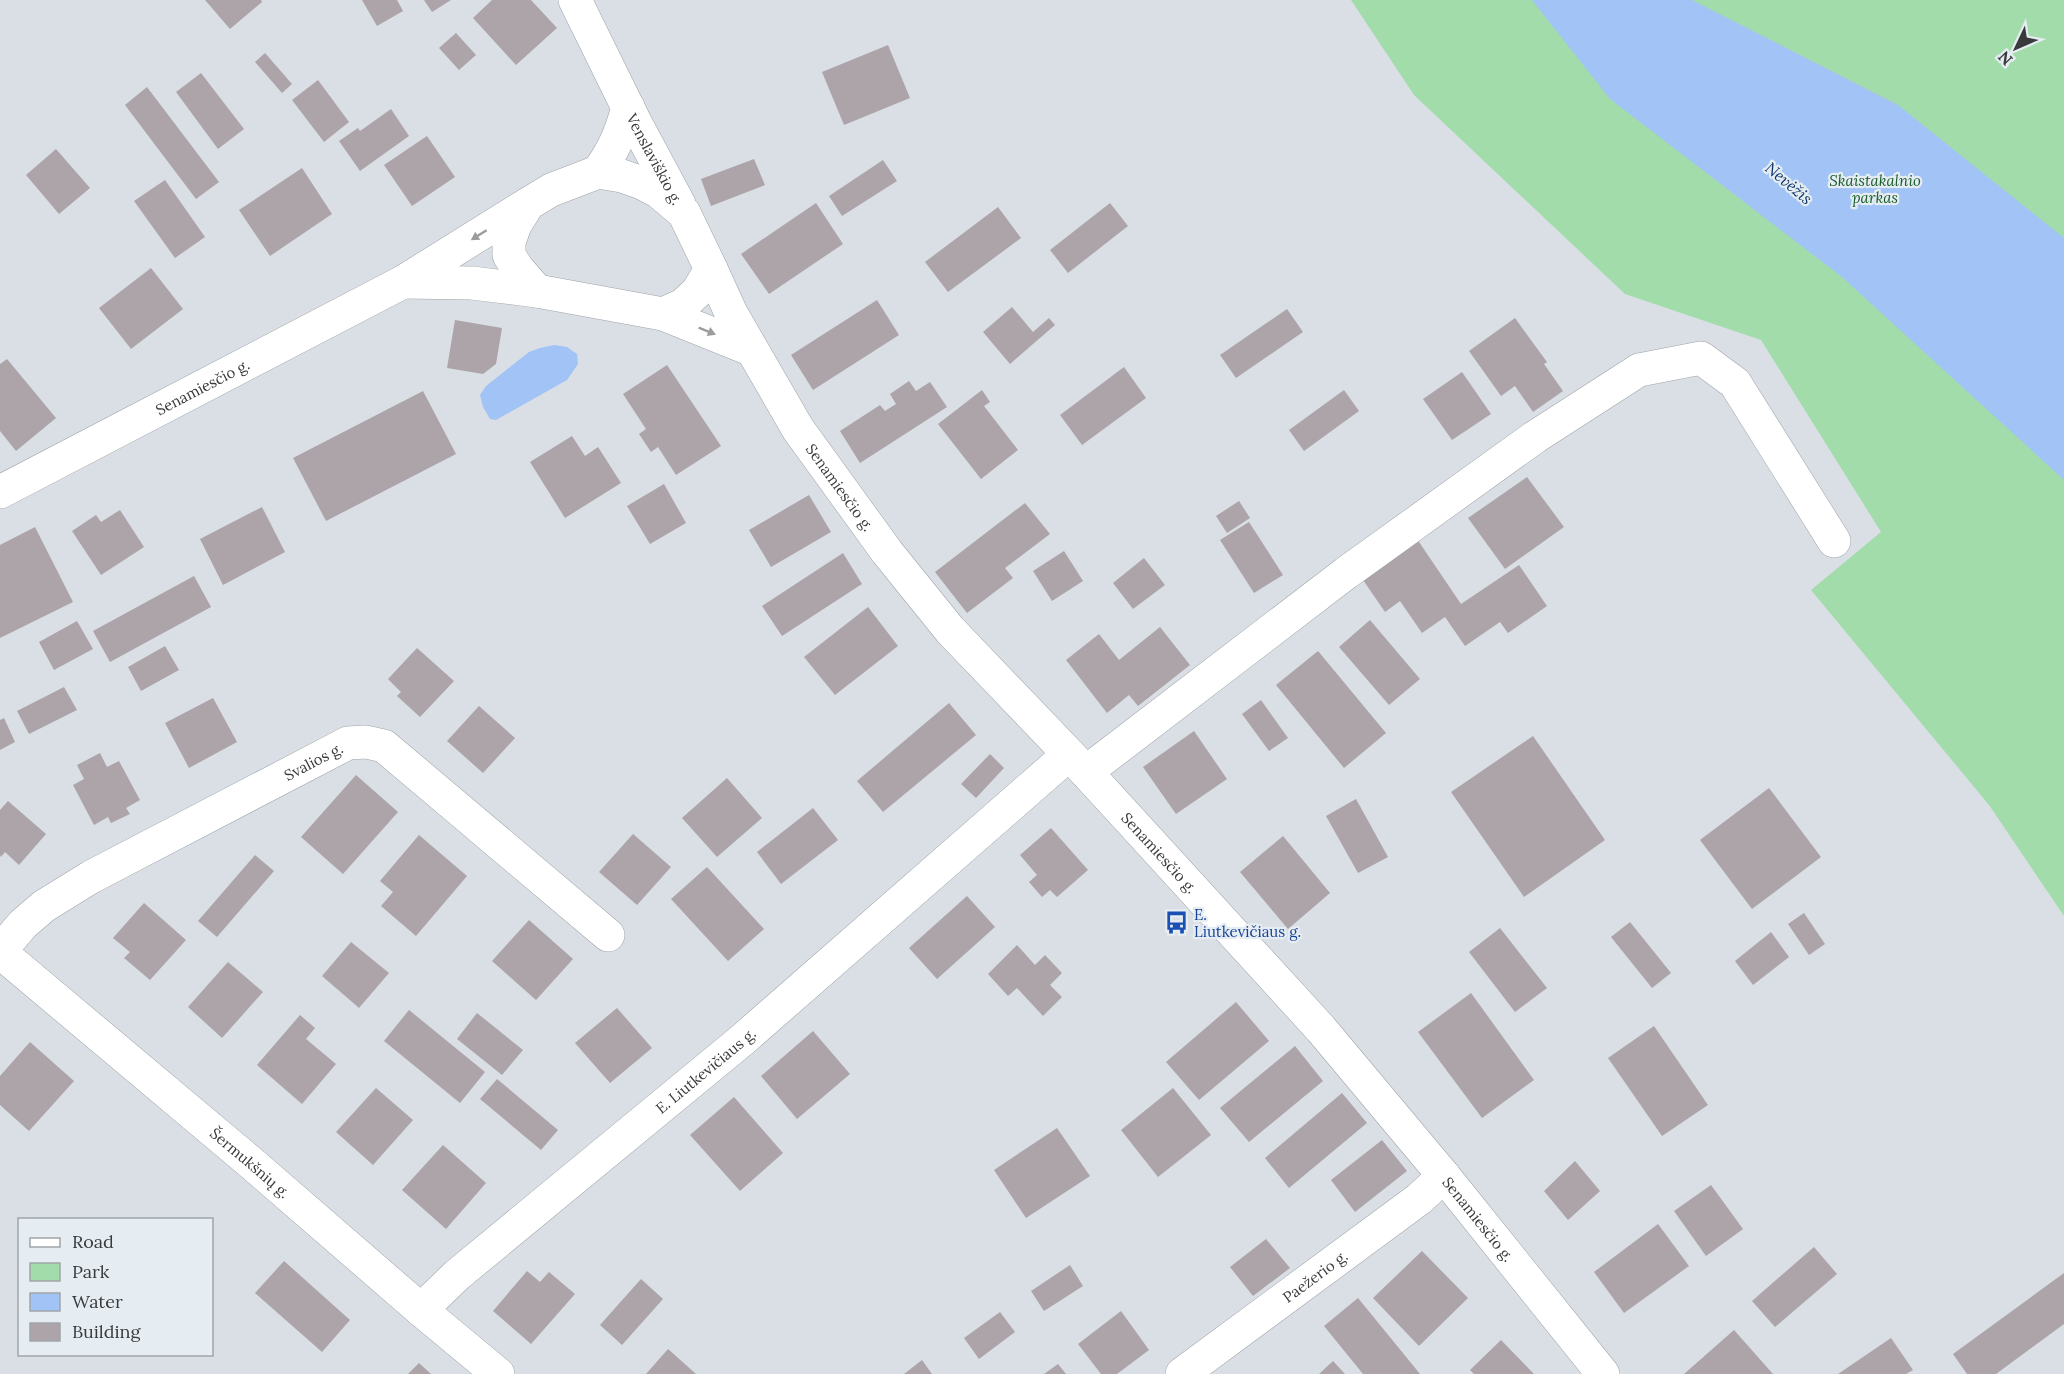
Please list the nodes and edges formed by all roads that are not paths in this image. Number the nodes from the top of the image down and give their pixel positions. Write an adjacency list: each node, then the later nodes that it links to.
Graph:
1 (575, 0): 2 (street, Venslaviškio g.)
2 (628, 107): 3 (street, Venslaviškio g.); 5 (street, Venslaviškio g.)
3 (598, 172): 4 (street); 5 (street)
4 (528, 204): 7 (street, Senamiesčio g., one-way to 7); 8 (street)
5 (684, 213): 6 (street)
6 (711, 269): 9 (street); 10 (street, Senamiesčio g.)
7 (403, 282): 8 (street, Senamiesčio g.); 11 (street, Senamiesčio g.)
8 (537, 291): 9 (street)
9 (663, 314): 10 (street, one-way to 10)
10 (750, 349): 13 (street, Senamiesčio g.)
11 (0, 492)
12 (1834, 541): 13 (street, E. Liutkevičiaus g.)
13 (1077, 764): 16 (street, Senamiesčio g.); 17 (street, E. Liutkevičiaus g.)
14 (608, 935): 15 (street, Svalios g.)
15 (0, 952): 17 (street, Šermukšnių g.)
16 (1444, 1176): 19 (street, Paežerio g.); 20 (street, Senamiesčio g.)
17 (421, 1310): 18 (street, Šermukšnių g.)
18 (498, 1374)
19 (1182, 1374)
20 (1603, 1374)

